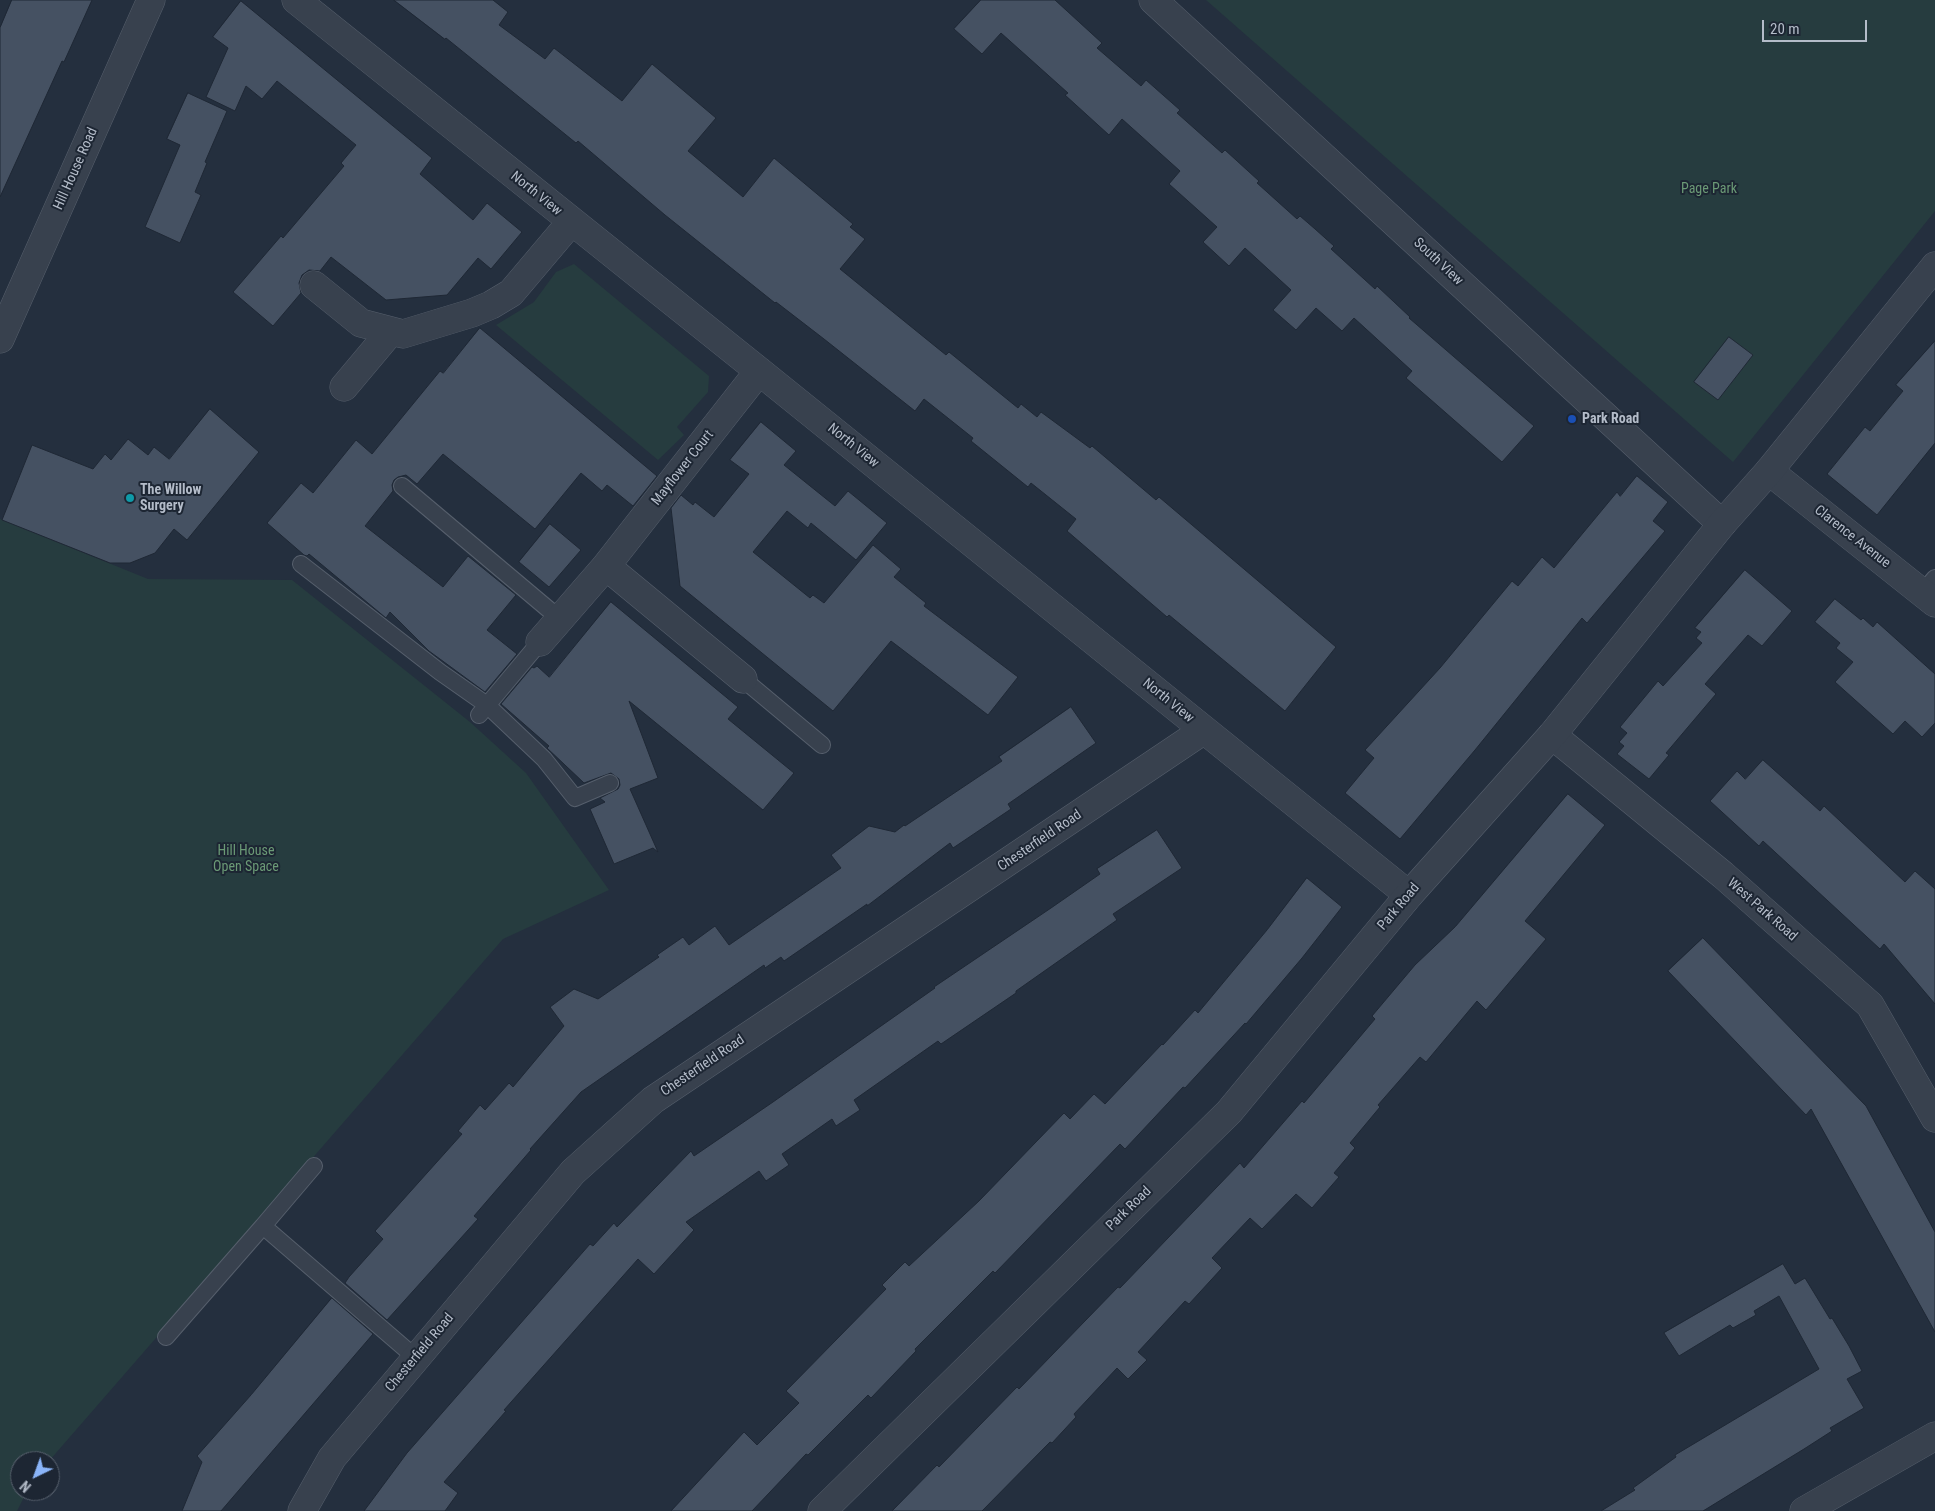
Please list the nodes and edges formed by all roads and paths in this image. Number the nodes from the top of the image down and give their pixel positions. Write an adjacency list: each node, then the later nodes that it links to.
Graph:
1 (151, 0): 8 (street, Hill House Road)
2 (296, 0): 4 (street, North View)
3 (1153, 0): 13 (street, South View)
4 (571, 222): 7 (street); 9 (street, North View)
5 (1935, 266): 11 (street, Park Road)
6 (314, 285): 7 (street)
7 (390, 330): 10 (street)
8 (0, 339)
9 (759, 371): 15 (street, Mayflower Court); 21 (street, North View)
10 (344, 387)
11 (1769, 471): 13 (street, Park Road); 16 (street, Clarence Avenue)
12 (402, 486): 17 (lane)
13 (1722, 524): 22 (street, Park Road)
14 (301, 564): 20 (lane)
15 (606, 566): 17 (street, Mayflower Court); 19 (street)
16 (1931, 592)
17 (560, 619): 18 (street, Mayflower Court)
18 (540, 642): 20 (lane)
19 (743, 679): 23 (lane)
20 (483, 710): 24 (lane)
21 (1204, 730): 25 (street, North View); 30 (street, Chesterfield Road)
22 (1552, 735): 25 (street, Park Road); 26 (street, West Park Road)
23 (822, 745)
24 (610, 783)
25 (1408, 895): 33 (street, Park Road)
26 (1935, 1118)
27 (314, 1166): 28 (lane)
28 (263, 1226): 29 (lane); 30 (lane)
29 (166, 1337)
30 (416, 1358): 32 (street, Chesterfield Road)
31 (1935, 1436): 34 (street)
32 (302, 1511)
33 (822, 1511)
34 (1804, 1511)

